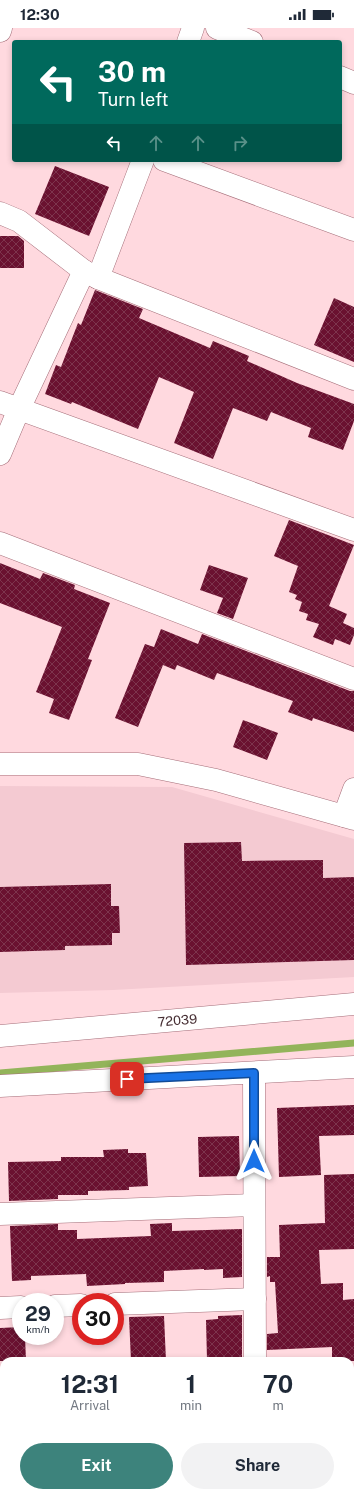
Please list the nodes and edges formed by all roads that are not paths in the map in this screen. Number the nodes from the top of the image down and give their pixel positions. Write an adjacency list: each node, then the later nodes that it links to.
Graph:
1 (1, 28): 4 (street)
2 (193, 28): 5 (street)
3 (217, 28): 6 (street)
4 (0, 31)
5 (189, 40)
6 (247, 40)
7 (342, 78): 8 (street)
8 (354, 82)
9 (142, 162): 13 (street)
10 (169, 162): 12 (street)
11 (0, 213): 13 (street)
12 (354, 230)
13 (91, 274): 14 (street); 15 (street)
14 (354, 379)
15 (9, 406): 16 (street); 17 (street)
16 (0, 454)
17 (354, 530)
18 (0, 542): 19 (street)
19 (354, 679)
20 (0, 764): 22 (street)
21 (354, 789): 22 (street)
22 (349, 817)
23 (354, 1004): 24 (street, 72039)
24 (0, 1036)
25 (354, 1067): 26 (street)
26 (254, 1073): 27 (street); 28 (street)
27 (0, 1086)
28 (254, 1205): 29 (street); 30 (street)
29 (0, 1214)
30 (255, 1299): 31 (street); 34 (street)
31 (124, 1304)
32 (12, 1307): 33 (street)
33 (0, 1308)
34 (255, 1357)

